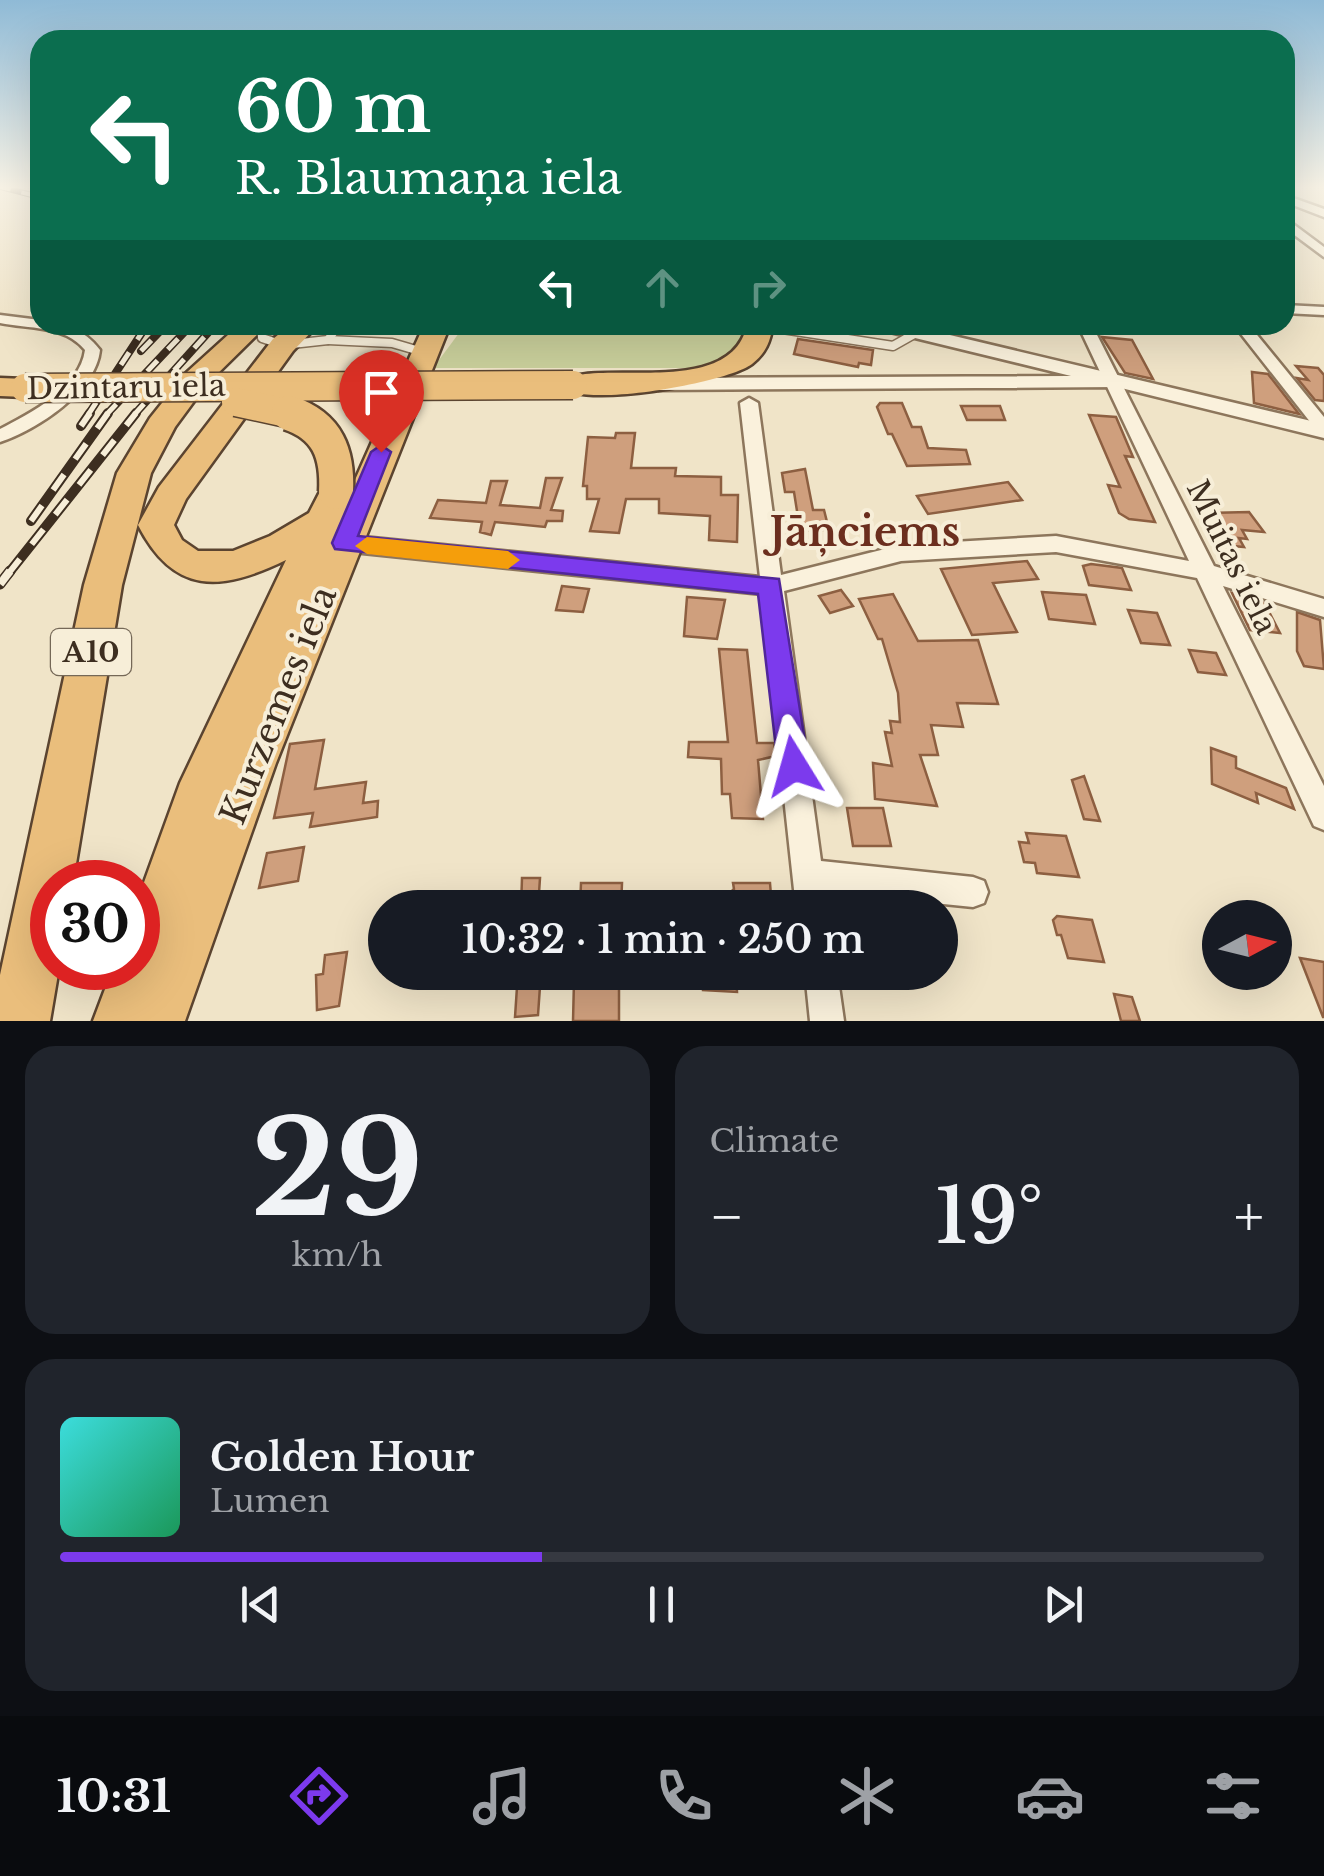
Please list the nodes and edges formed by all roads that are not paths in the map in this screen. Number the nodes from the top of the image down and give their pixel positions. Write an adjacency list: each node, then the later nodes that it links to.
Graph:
1 (1300, 234): 2 (street)
2 (1324, 253)
3 (1295, 310): 4 (street)
4 (1324, 311)
5 (0, 318): 6 (street)
6 (30, 324)
7 (77, 335): 26 (street)
8 (280, 335): 37 (highway, A10)
9 (284, 335): 27 (highway, Dzintaru iela)
10 (315, 335): 17 (lane)
11 (764, 335): 21 (highway, Dzintaru iela)
12 (824, 335): 13 (lane)
13 (913, 335)
14 (928, 335): 18 (street)
15 (1090, 335): 20 (street, Muitas iela)
16 (1250, 335): 25 (street)
17 (426, 349): 27 (highway, Kurzemes iela)
18 (1001, 353): 19 (street); 20 (street)
19 (1015, 382): 20 (street); 21 (street)
20 (1114, 382): 25 (street); 28 (street, Muitas iela)
21 (587, 385): 23 (highway, Dzintaru iela, bridge)
22 (13, 388): 23 (highway, Dzintaru iela, bridge)
23 (106, 388): 27 (highway, bridge)
24 (749, 403): 29 (street)
25 (1324, 430)
26 (0, 436)
27 (335, 518): 29 (street); 38 (highway); 39 (highway, Kurzemes iela)
28 (1206, 572): 29 (street); 30 (street); 31 (street, Muitas iela)
29 (770, 586): 33 (street)
30 (1324, 608)
31 (1312, 771): 32 (street, Muitas iela)
32 (1324, 816)
33 (808, 875): 34 (street); 35 (street)
34 (810, 890)
35 (974, 892)
36 (824, 990): 40 (street)
37 (20, 1021)
38 (122, 1021)
39 (155, 1021)
40 (828, 1021)

